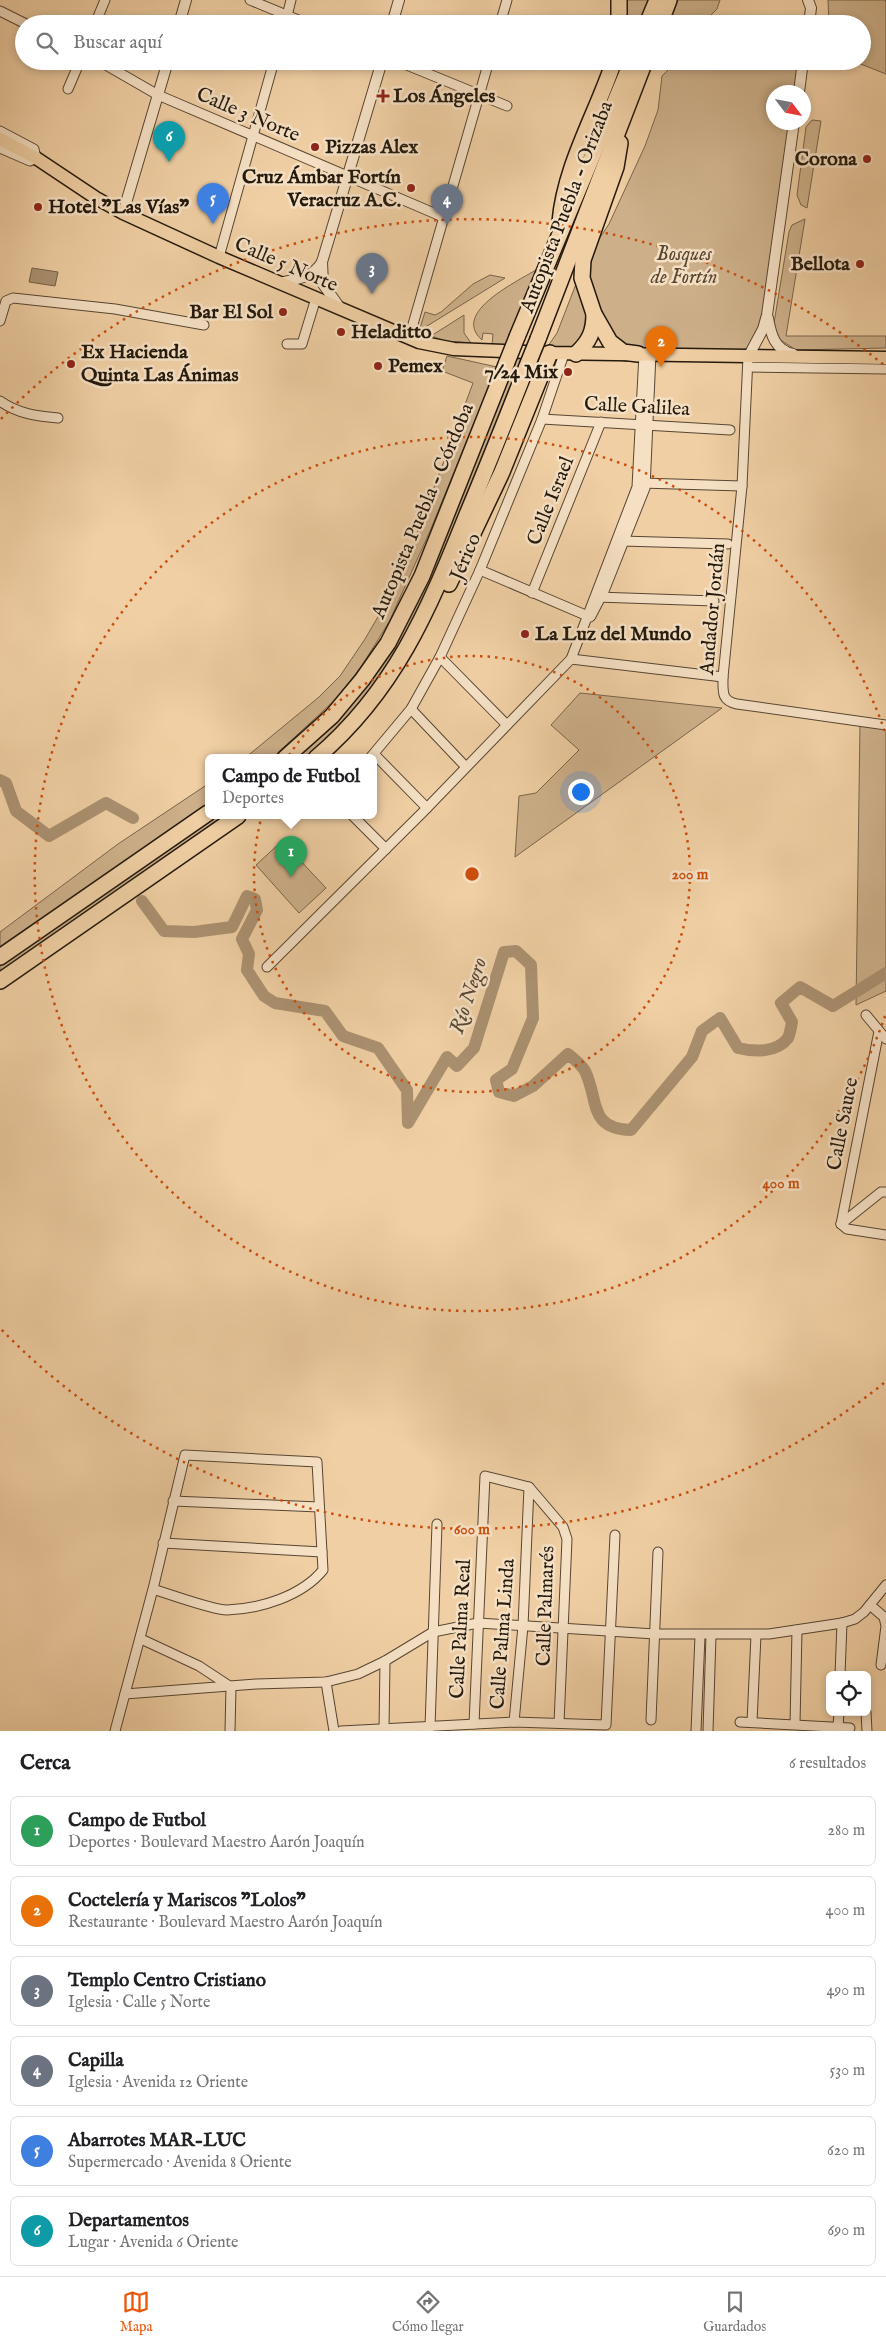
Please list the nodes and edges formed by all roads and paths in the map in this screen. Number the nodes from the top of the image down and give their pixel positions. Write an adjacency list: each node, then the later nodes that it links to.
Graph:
1 (105, 0): 12 (street)
2 (186, 0): 13 (street)
3 (250, 0): 14 (street)
4 (291, 0): 15 (street)
5 (399, 0): 16 (street)
6 (507, 0): 17 (street)
7 (619, 0): 18 (highway)
8 (657, 0): 19 (highway)
9 (669, 0): 20 (highway)
10 (808, 0): 21 (street)
11 (0, 11): 22 (street)
12 (99, 15)
13 (182, 15)
14 (278, 15)
15 (287, 15)
16 (395, 15)
17 (503, 15)
18 (619, 15)
19 (651, 15)
20 (663, 15)
21 (810, 15)
22 (15, 18)
23 (76, 70): 35 (street)
24 (115, 70): 36 (street, Calle 3 Norte)
25 (165, 70): 36 (street)
26 (271, 70): 42 (street)
27 (379, 70): 46 (street)
28 (417, 70): 37 (street)
29 (486, 70): 37 (street)
30 (610, 70): 49 (highway)
31 (628, 70): 49 (highway, Autopista Puebla - Orizaba)
32 (642, 70): 39 (highway, Autopista Puebla - Orizaba)
33 (802, 70): 34 (street)
34 (800, 85)
35 (68, 89)
36 (158, 95): 42 (street, Calle 3 Norte); 47 (street)
37 (479, 96): 38 (street); 48 (street)
38 (507, 106)
39 (623, 118): 55 (highway); 67 (highway, Autopista Puebla - Orizaba, bridge)
40 (793, 130): 56 (street)
41 (0, 131): 45 (street)
42 (252, 135): 46 (street, Calle 3 Norte); 50 (street)
43 (0, 139): 45 (main road, Calle 5 Norte)
44 (0, 148): 45 (street)
45 (36, 158): 47 (main road, Calle 5 Norte)
46 (348, 176): 48 (street, Calle 3 Norte); 51 (street)
47 (123, 213): 50 (main road, Calle 5 Norte)
48 (443, 217): 59 (street)
49 (558, 236): 65 (highway, Autopista Puebla - Orizaba, bridge)
50 (219, 257): 52 (main road, Calle 5 Norte)
51 (322, 262): 52 (street); 54 (street)
52 (280, 283): 53 (main road, Calle 5 Norte)
53 (316, 298): 54 (main road, Calle 5 Norte); 60 (street)
54 (341, 309): 59 (main road, Calle 5 Norte)
55 (594, 314): 61 (highway); 62 (highway)
56 (767, 315): 63 (street); 66 (street)
57 (0, 321): 58 (street)
58 (204, 325)
59 (409, 338): 61 (main road, Calle 5 Norte)
60 (288, 344)
61 (564, 353): 62 (main road, Calle 5 Norte); 71 (street, Jérico); 84 (highway)
62 (644, 354): 66 (main road, Calle 5 Norte); 73 (street)
63 (810, 358): 64 (main road, Calle 5 Norte); 66 (main road, Calle 5 Norte)
64 (886, 358)
65 (507, 362): 91 (highway, Autopista Puebla - Córdoba)
66 (748, 362): 68 (street); 76 (street, Andador Jordán)
67 (527, 366): 84 (highway, Autopista Puebla - Córdoba)
68 (886, 369)
69 (0, 401): 70 (street)
70 (58, 418)
71 (542, 420): 72 (street, Calle Galilea); 79 (street, Jérico)
72 (601, 422): 73 (street, Calle Galilea); 80 (street, Calle Israel)
73 (644, 426): 74 (street, Calle Galilea); 75 (street)
74 (730, 430)
75 (642, 483): 76 (street); 77 (street)
76 (742, 486): 87 (street, Andador Jordán)
77 (620, 541): 78 (street); 81 (street)
78 (728, 544)
79 (480, 570): 80 (street); 85 (street, Jérico)
80 (532, 593): 83 (street)
81 (598, 597): 82 (street); 83 (street)
82 (714, 601)
83 (588, 617): 86 (street)
84 (409, 646): 92 (highway, Autopista Puebla - Córdoba)
85 (440, 657): 88 (street, Jérico); 89 (street)
86 (571, 659): 87 (street); 89 (street)
87 (723, 677): 90 (street, Andador Jordán)
88 (412, 709): 93 (street, Jérico); 95 (street)
89 (507, 725): 95 (street)
90 (886, 725)
91 (289, 754)
92 (320, 754)
93 (375, 754)
94 (377, 760): 96 (street)
95 (466, 767): 96 (street)
96 (427, 808): 100 (street)
97 (205, 815): 101 (highway)
98 (234, 819): 103 (highway)
99 (356, 819): 100 (street)
100 (386, 849): 102 (street)
101 (0, 957)
102 (267, 967)
103 (0, 981)
104 (866, 1015): 105 (street)
105 (880, 1031): 106 (street); 108 (street, Calle Sauce)
106 (886, 1039)
107 (886, 1192): 108 (street)
108 (841, 1224): 109 (street)
109 (886, 1235)
110 (529, 1487): 121 (street, Calle Palma Real); 123 (street, Calle Palma Linda); 124 (street, Calle Palmarés)
111 (173, 1501): 112 (street); 112 (street); 115 (street)
112 (319, 1507): 116 (street)
113 (437, 1524): 126 (street)
114 (615, 1535): 127 (street)
115 (163, 1543): 116 (street); 119 (street)
116 (322, 1552): 119 (street)
117 (658, 1552): 128 (street)
118 (886, 1584): 120 (street)
119 (153, 1589): 132 (street)
120 (870, 1605): 122 (street); 133 (street)
121 (478, 1623): 123 (street); 126 (street); 147 (street, Calle Palma Real)
122 (842, 1623): 125 (street); 136 (street)
123 (523, 1626): 124 (street); 143 (street, Calle Palma Linda)
124 (565, 1629): 127 (street); 146 (street, Calle Palmarés)
125 (797, 1630): 129 (street); 148 (street)
126 (433, 1632): 134 (street); 149 (street)
127 (611, 1632): 128 (street); 146 (street)
128 (655, 1634): 130 (street); 142 (street)
129 (756, 1635): 131 (street); 145 (street)
130 (700, 1636): 131 (street); 157 (street)
131 (712, 1636): 158 (street)
132 (140, 1639): 138 (street); 139 (street)
133 (885, 1656): 135 (street)
134 (385, 1661): 137 (street); 152 (street)
135 (881, 1665)
136 (840, 1671)
137 (326, 1682): 138 (street); 155 (street)
138 (231, 1687): 139 (street); 154 (street)
139 (125, 1694): 153 (street)
140 (838, 1716): 150 (street)
141 (866, 1716): 159 (street)
142 (651, 1720)
143 (514, 1722): 146 (street); 147 (street)
144 (740, 1722): 145 (street)
145 (752, 1722): 148 (street)
146 (559, 1723)
147 (474, 1724): 149 (street)
148 (795, 1724): 150 (street)
149 (430, 1727): 152 (street)
150 (838, 1727): 151 (street)
151 (850, 1728)
152 (384, 1729): 156 (street)
153 (115, 1731)
154 (230, 1731)
155 (334, 1731)
156 (341, 1731)
157 (696, 1731)
158 (708, 1731)
159 (867, 1731)

